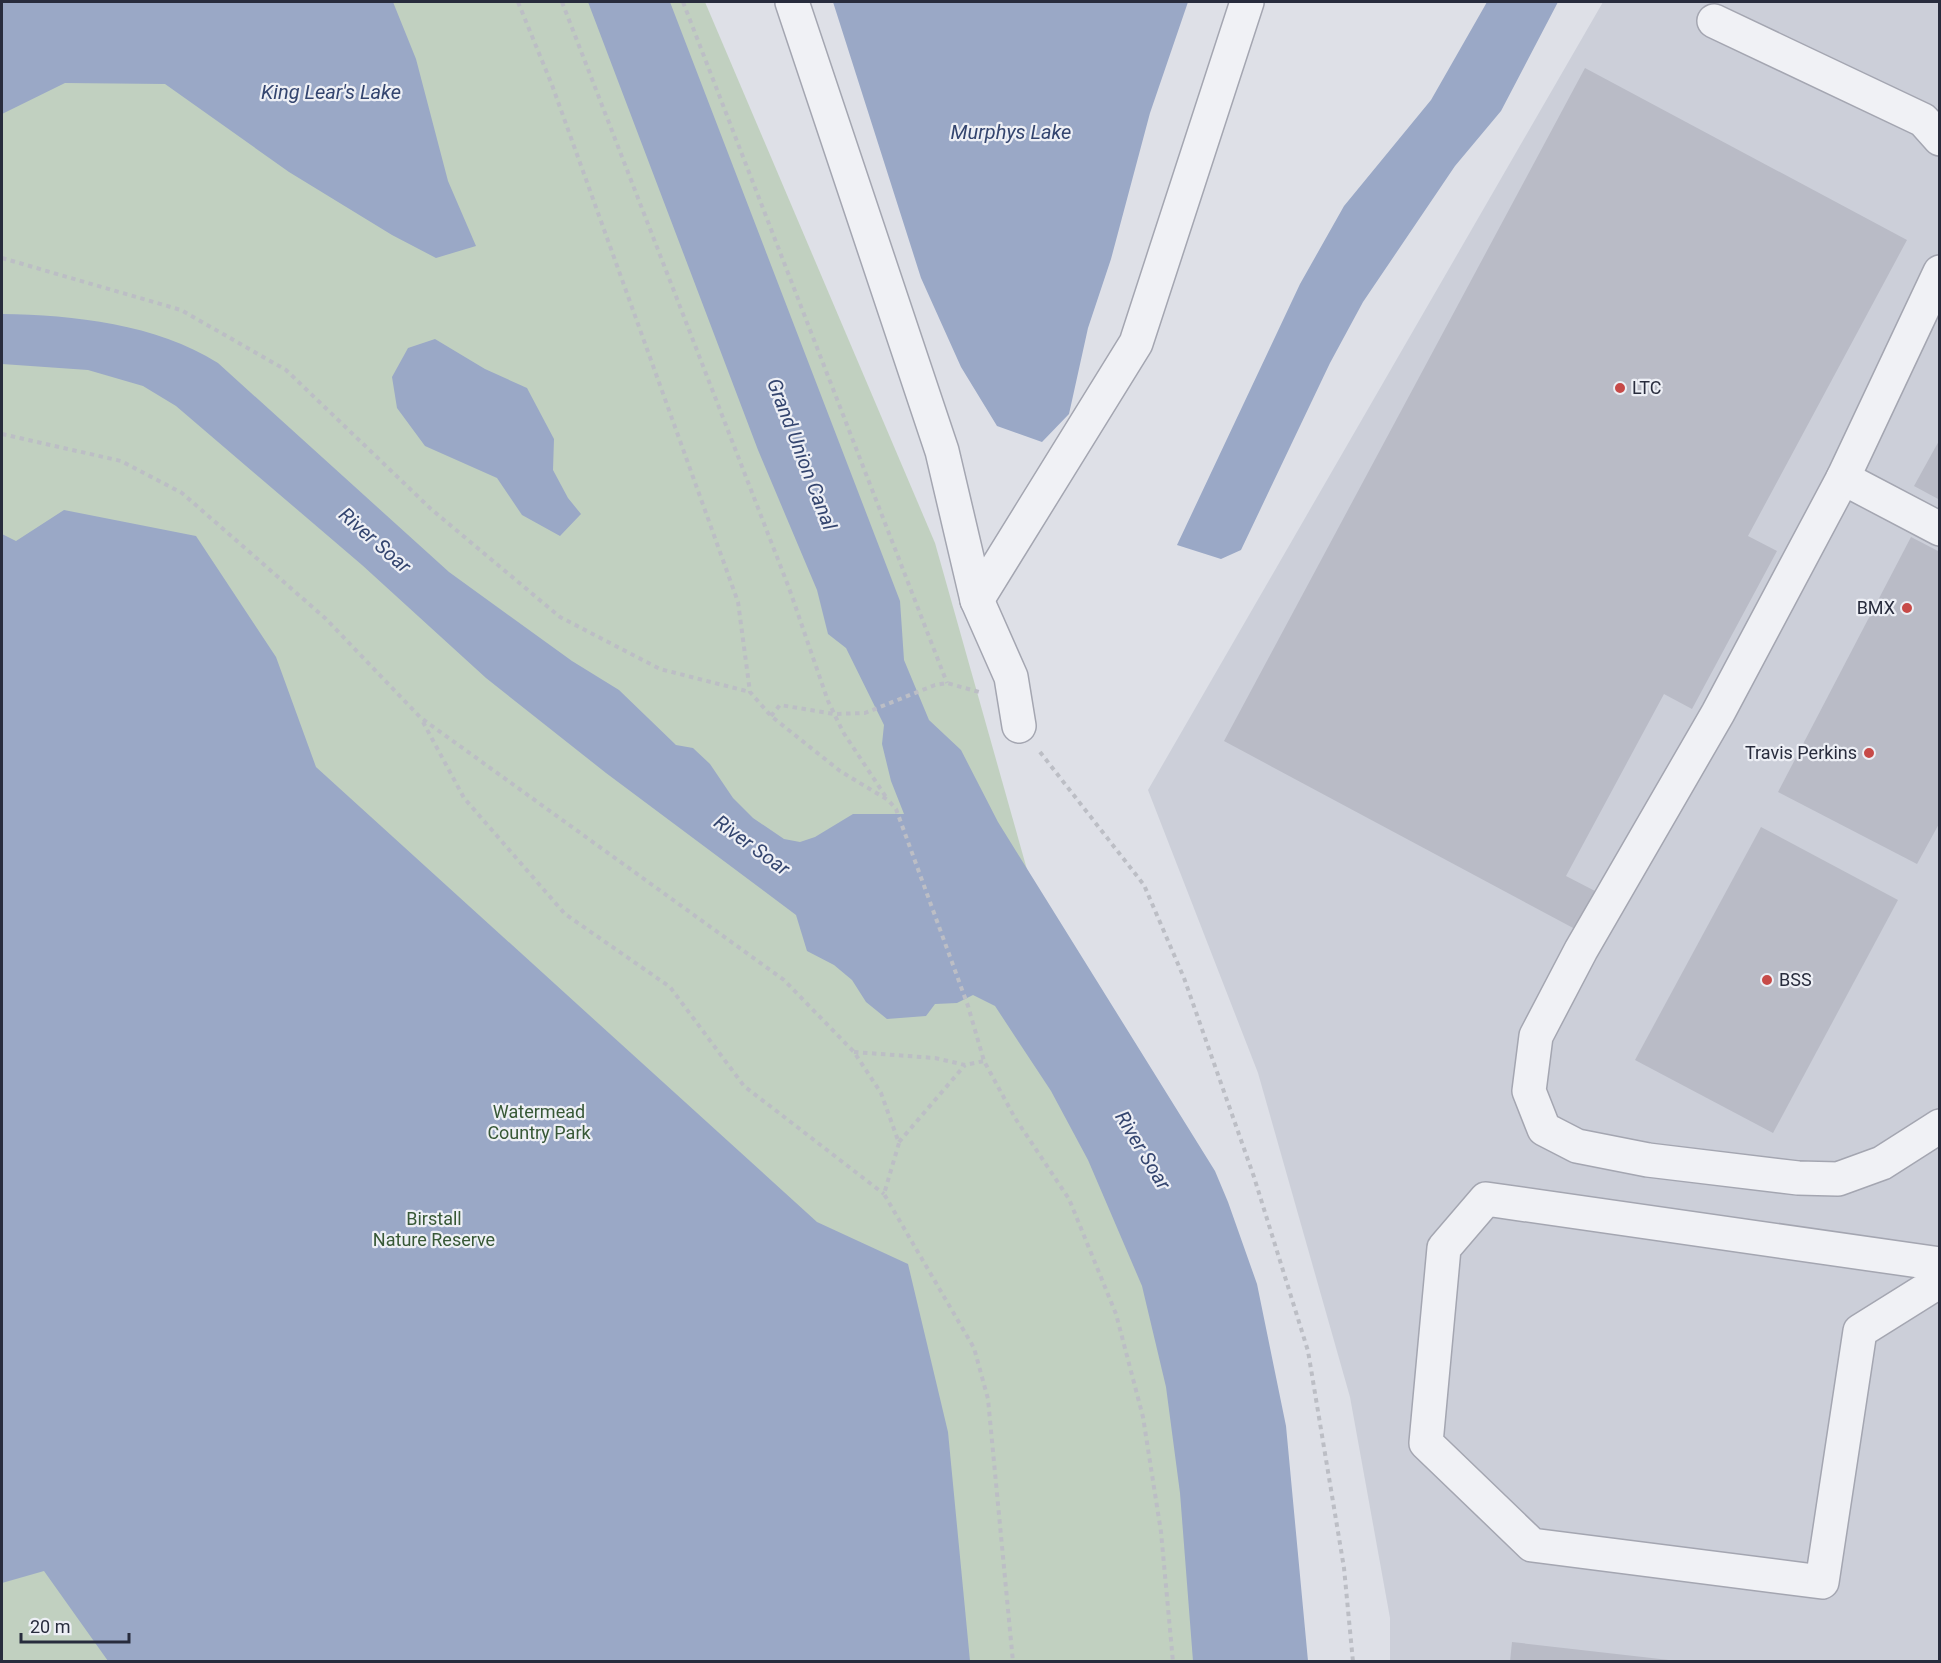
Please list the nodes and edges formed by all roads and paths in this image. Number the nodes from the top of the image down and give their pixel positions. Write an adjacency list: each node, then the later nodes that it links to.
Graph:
1 (518, 2): 16 (path)
2 (562, 2): 17 (path)
3 (683, 2): 14 (path)
4 (792, 2): 13 (lane)
5 (1247, 2): 13 (lane)
6 (1714, 21): 7 (lane)
7 (1940, 139)
8 (2, 258): 16 (path)
9 (1940, 273): 11 (lane)
10 (2, 434): 19 (path)
11 (1843, 478): 12 (lane); 25 (lane)
12 (1940, 529)
13 (977, 600): 20 (lane)
14 (947, 683)
15 (935, 685): 17 (path)
16 (750, 692): 18 (path)
17 (834, 714): 18 (path); 21 (path)
18 (771, 716): 21 (path)
19 (421, 718): 22 (path); 27 (path)
20 (1019, 726): 32 (path)
21 (888, 800): 23 (path)
22 (854, 1052): 24 (path); 26 (path)
23 (984, 1061): 24 (path); 31 (path)
24 (965, 1065): 26 (path)
25 (1940, 1126)
26 (899, 1143): 27 (path)
27 (884, 1194): 30 (path)
28 (1940, 1263): 29 (lane)
29 (1939, 1282)
30 (1013, 1662)
31 (1173, 1662)
32 (1353, 1662)

